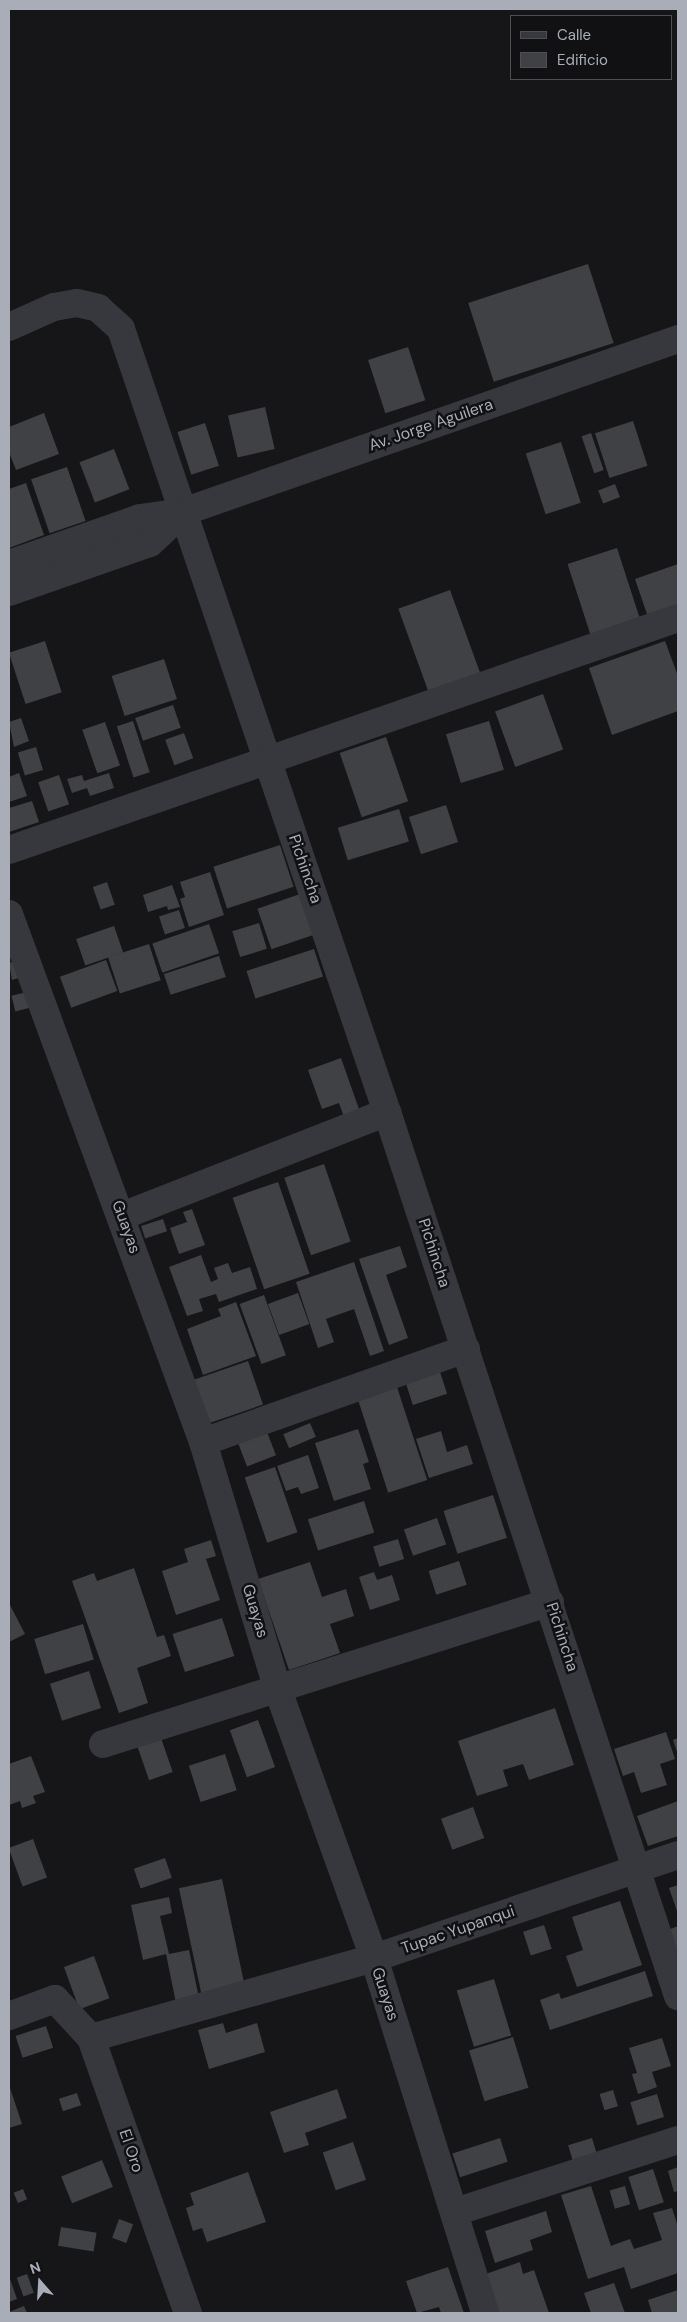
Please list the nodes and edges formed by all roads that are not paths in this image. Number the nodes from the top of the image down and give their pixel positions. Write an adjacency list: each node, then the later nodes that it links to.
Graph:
1 (9, 327): 3 (street, Pichincha)
2 (678, 339): 3 (street, Av. Jorge Aguilera)
3 (183, 512): 4 (street, Av. Jorge Aguilera); 5 (street, Av. Jorge Aguilera); 7 (street, Pichincha)
4 (9, 564)
5 (9, 592)
6 (678, 618): 7 (street)
7 (269, 762): 8 (street); 10 (street, Pichincha)
8 (9, 850)
9 (9, 914): 11 (street, Guayas)
10 (387, 1112): 11 (street); 12 (street, Pichincha)
11 (122, 1216): 13 (street, Guayas)
12 (466, 1349): 13 (street); 14 (street, Pichincha)
13 (204, 1442): 15 (street, Guayas)
14 (550, 1602): 15 (street); 18 (street, Pichincha)
15 (278, 1690): 16 (street); 19 (street, Guayas)
16 (103, 1744)
17 (678, 1855): 18 (street, Tupac Yupanqui)
18 (638, 1868): 19 (street, Tupac Yupanqui); 20 (street, Pichincha)
19 (374, 1958): 22 (street, Tupac Yupanqui); 24 (street, Guayas)
20 (678, 1996)
21 (9, 2016): 22 (street, El Oro)
22 (91, 2038): 25 (street, El Oro)
23 (678, 2140): 24 (street)
24 (455, 2212): 26 (street, Guayas)
25 (188, 2313)
26 (485, 2313)

